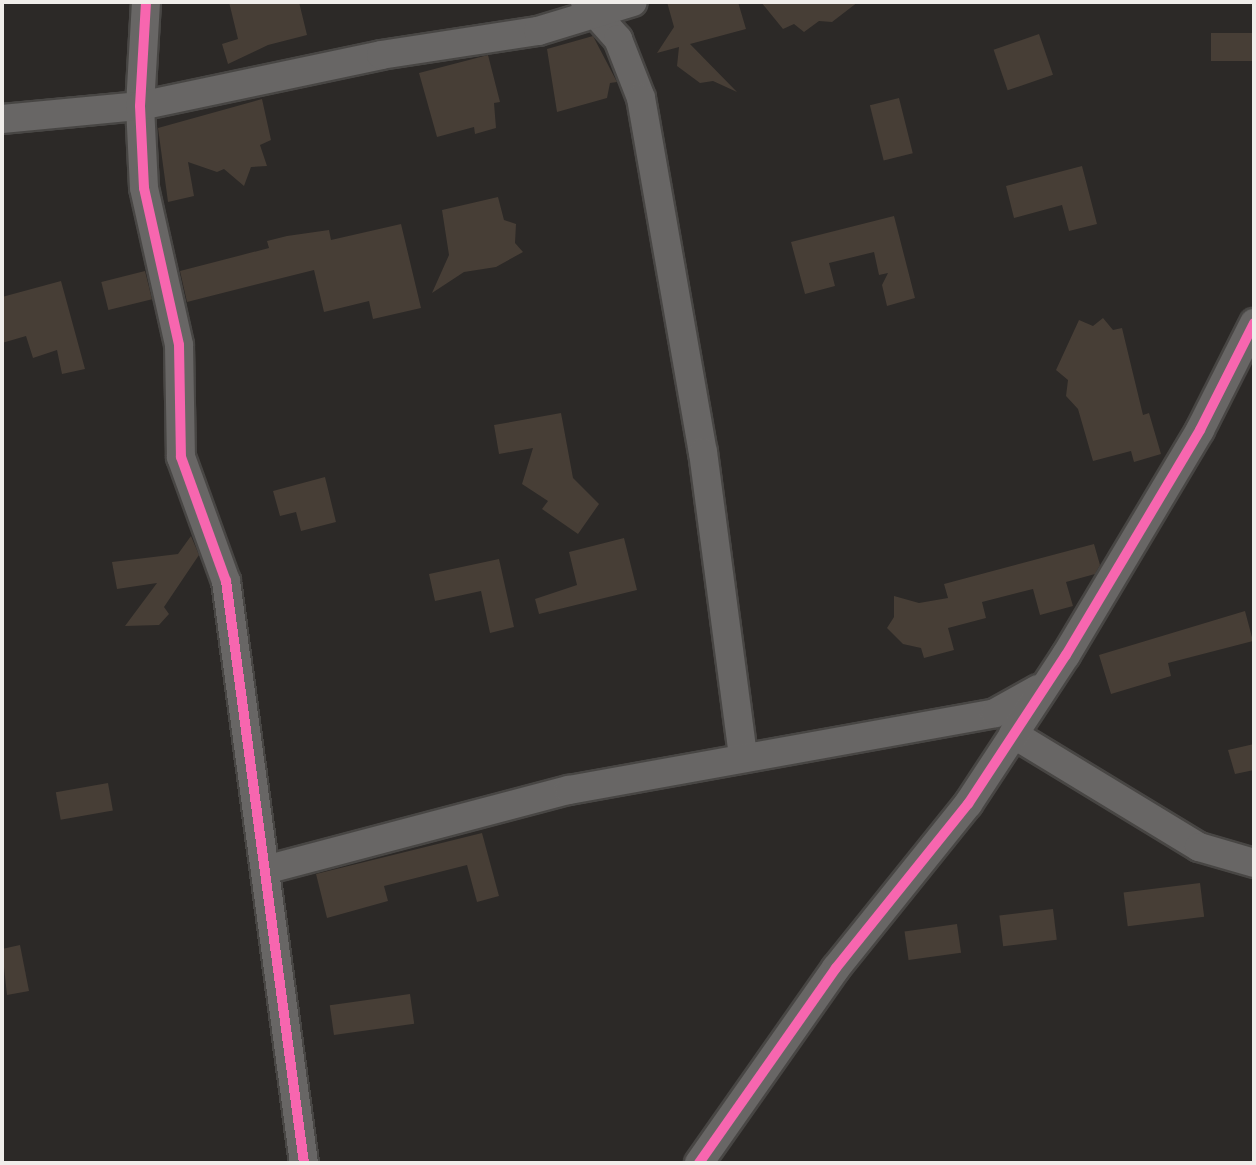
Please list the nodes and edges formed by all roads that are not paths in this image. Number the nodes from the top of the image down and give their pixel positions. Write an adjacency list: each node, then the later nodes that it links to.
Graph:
1 (146, 2): 4 (street)
2 (633, 2): 3 (street)
3 (592, 7): 4 (street); 10 (street)
4 (140, 106): 5 (street); 12 (street)
5 (14, 119): 6 (street)
6 (2, 143)
7 (1254, 323): 8 (street)
8 (1044, 685): 9 (street); 10 (street)
9 (1013, 734): 11 (street); 14 (street)
10 (743, 755): 12 (street)
11 (1254, 863)
12 (269, 869): 13 (street)
13 (304, 1163)
14 (699, 1163)

